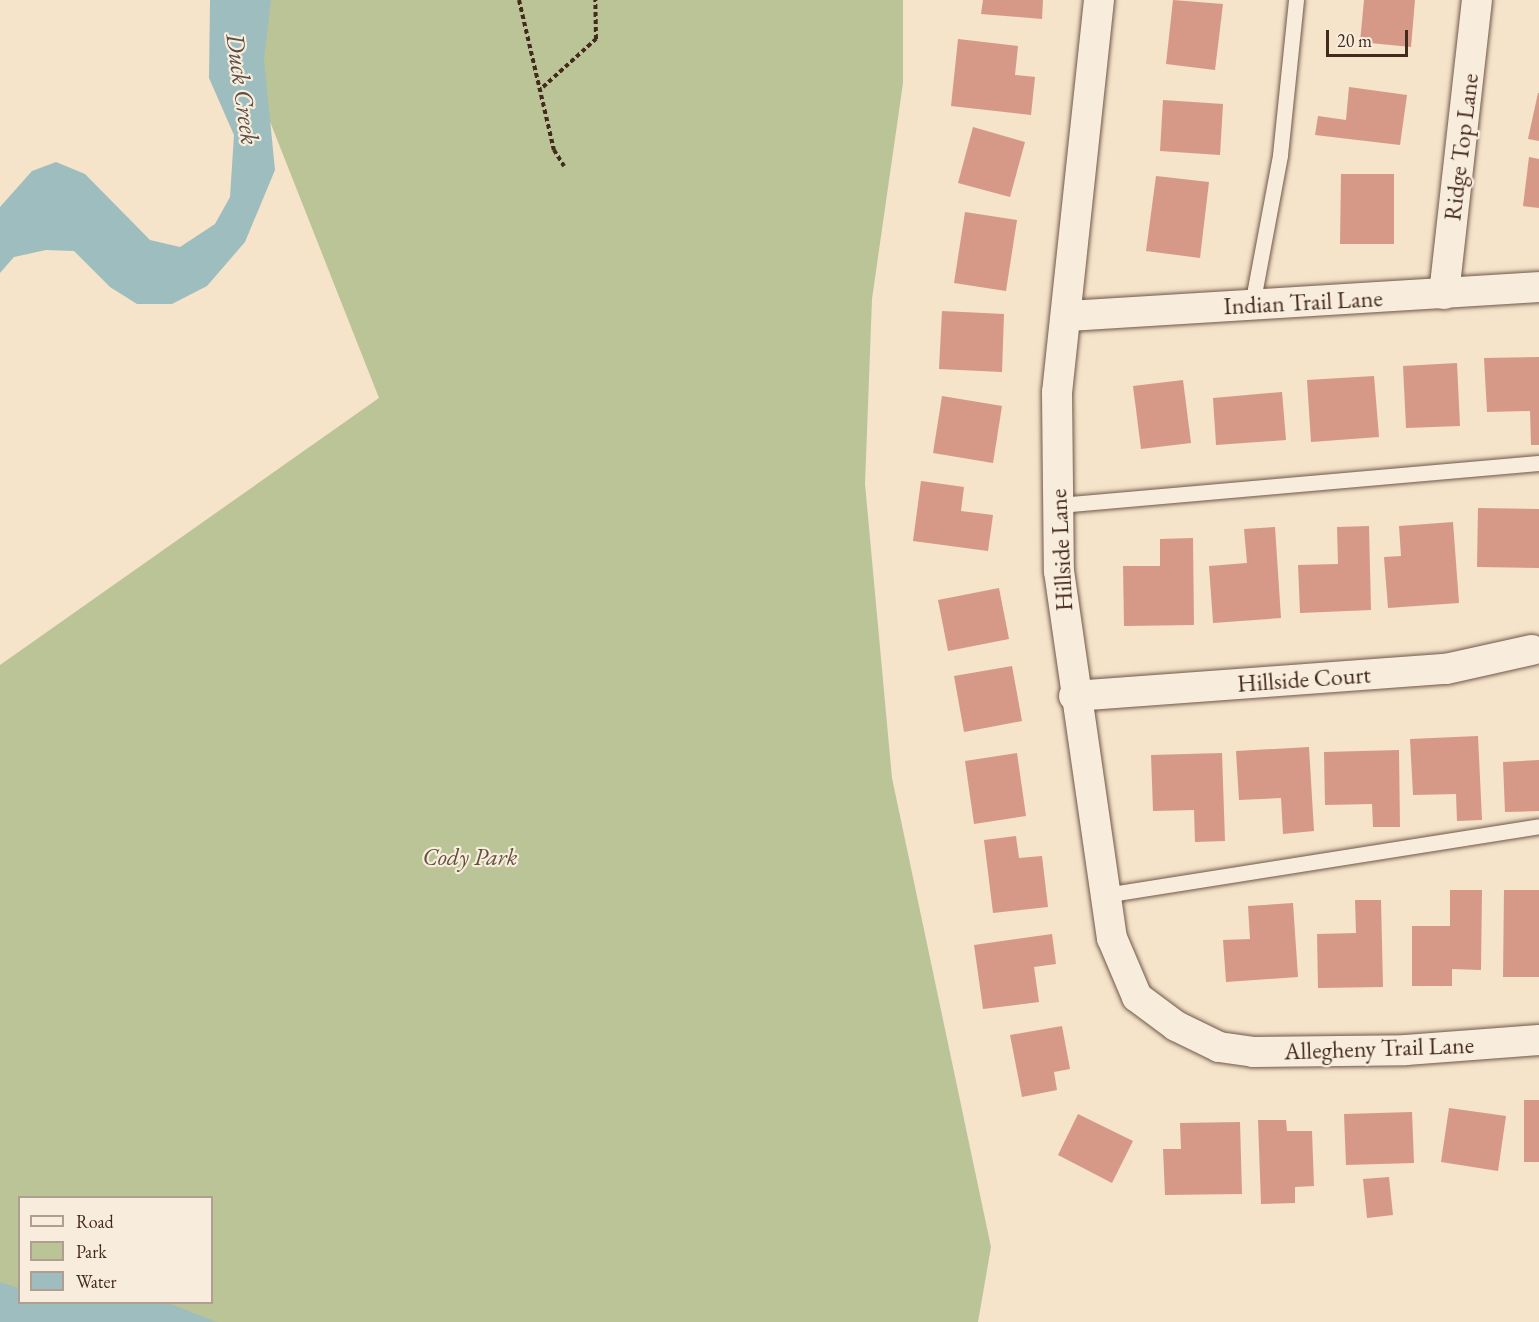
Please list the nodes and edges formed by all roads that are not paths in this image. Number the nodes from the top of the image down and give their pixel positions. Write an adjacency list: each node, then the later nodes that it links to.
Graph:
1 (1099, 0): 7 (street, Hillside Lane)
2 (1296, 0): 6 (lane)
3 (1477, 0): 5 (street, Ridge Top Lane)
4 (1539, 287): 5 (street, Indian Trail Lane)
5 (1444, 294): 6 (street, Indian Trail Lane)
6 (1252, 305): 7 (street, Indian Trail Lane)
7 (1067, 316): 9 (street, Hillside Lane)
8 (1539, 463): 9 (lane)
9 (1058, 506): 11 (street, Hillside Lane)
10 (1532, 650): 11 (street, Hillside Court)
11 (1074, 696): 13 (street, Hillside Lane)
12 (1539, 825): 13 (lane)
13 (1105, 895): 15 (street, Hillside Lane)
14 (1539, 1040): 15 (street, Allegheny Trail Lane)
15 (1219, 1047)

